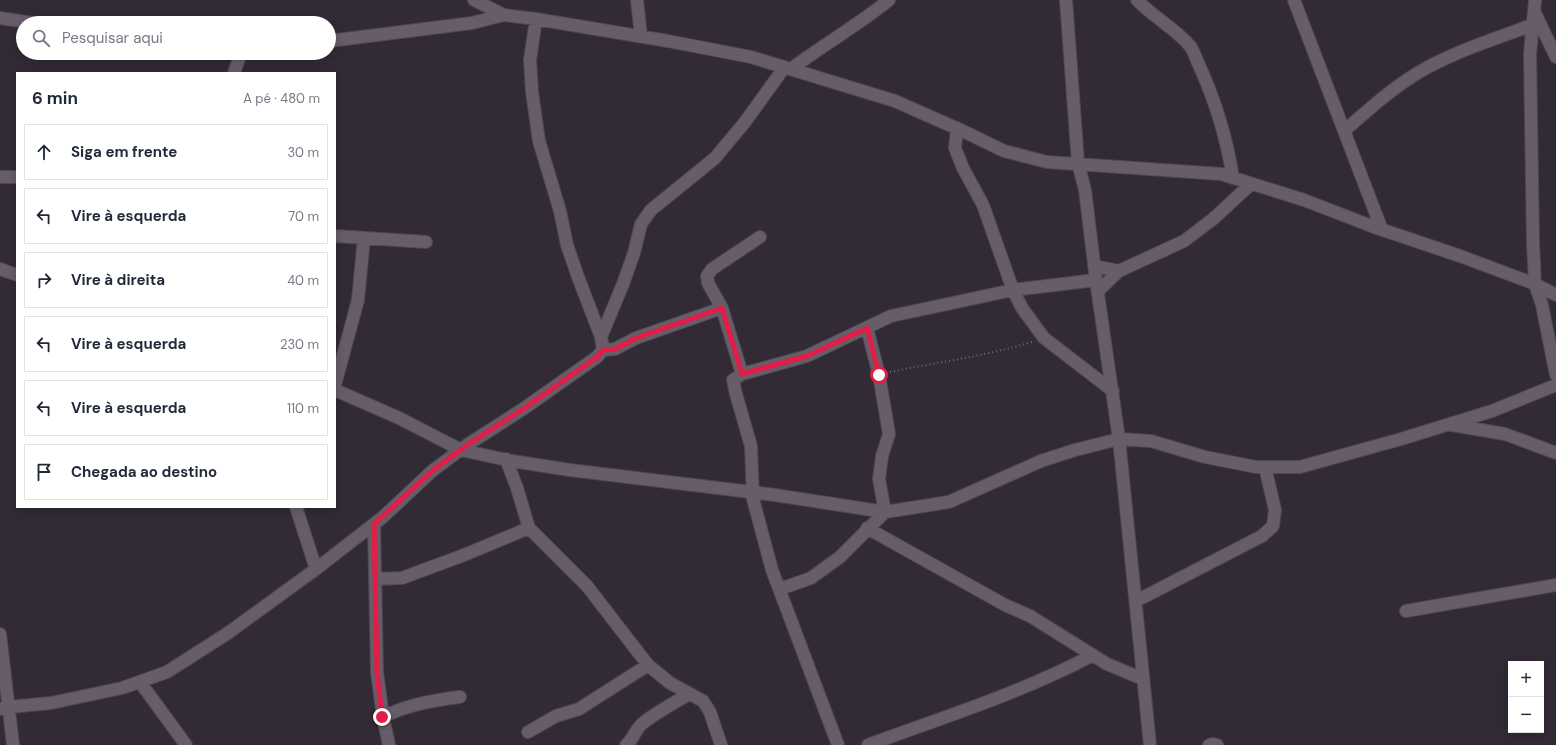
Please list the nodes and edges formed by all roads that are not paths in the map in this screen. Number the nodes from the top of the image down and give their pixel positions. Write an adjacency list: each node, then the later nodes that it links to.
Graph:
1 (474, 0): 8 (street)
2 (636, 0): 14 (street)
3 (889, 0): 18 (street)
4 (1066, 0): 22 (street)
5 (1137, 0): 25 (street)
6 (1295, 0): 21 (street)
7 (1534, 5): 12 (street); 13 (street)
8 (504, 15): 10 (street); 15 (street)
9 (0, 18): 11 (street)
10 (536, 19): 14 (street); 42 (street)
11 (16, 20)
12 (1532, 25): 21 (street); 36 (street)
13 (1551, 35): 16 (street)
14 (641, 36): 18 (street)
15 (336, 40)
16 (1556, 57)
17 (239, 60): 19 (street)
18 (788, 68): 20 (street); 42 (street)
19 (234, 72)
20 (956, 128): 22 (street); 38 (street)
21 (1344, 131): 27 (street)
22 (1078, 163): 25 (street); 32 (street)
23 (0, 177): 24 (street)
24 (16, 177)
25 (1233, 178): 26 (street)
26 (1251, 184): 27 (street); 34 (street)
27 (1382, 230): 36 (street)
28 (336, 236): 30 (street)
29 (760, 237): 40 (street)
30 (364, 238): 31 (street); 46 (street)
31 (426, 242)
32 (1094, 266): 34 (street); 37 (street)
33 (0, 269): 35 (street)
34 (1119, 271): 37 (street)
35 (16, 275)
36 (1535, 284): 39 (street); 45 (street)
37 (1097, 285): 38 (street); 49 (street)
38 (1013, 290): 41 (street); 49 (street)
39 (1556, 295)
40 (722, 308): 43 (street); 44 (street)
41 (867, 328): 44 (street); 58 (street)
42 (601, 337): 43 (street)
43 (603, 350): 52 (street)
44 (742, 374): 56 (street)
45 (1556, 375)
46 (336, 381)
47 (1556, 385): 50 (street)
48 (336, 390): 52 (street)
49 (1113, 391): 51 (street)
50 (1449, 424): 53 (street); 55 (street)
51 (1119, 439): 55 (street); 58 (street); 66 (street)
52 (461, 450): 54 (street); 59 (street)
53 (1556, 453)
54 (506, 459): 56 (street); 60 (street)
55 (1265, 467): 66 (street)
56 (752, 493): 58 (street); 65 (street)
57 (296, 508): 62 (street)
58 (885, 512): 61 (street)
59 (374, 524): 62 (street); 63 (street)
60 (530, 528): 63 (street); 70 (street)
61 (867, 528): 65 (street); 69 (street)
62 (316, 569): 72 (street)
63 (375, 579): 76 (street)
64 (1556, 585): 67 (street)
65 (780, 589): 83 (street)
66 (1136, 601): 71 (street)
67 (1406, 611)
68 (0, 634): 75 (street)
69 (1093, 655): 71 (street); 84 (street)
70 (648, 665): 73 (street); 77 (street)
71 (1143, 679): 85 (street)
72 (140, 682): 75 (street); 79 (street)
73 (689, 694): 81 (street); 82 (street)
74 (460, 697): 76 (street)
75 (5, 708): 78 (street)
76 (382, 717): 80 (street)
77 (528, 732)
78 (13, 745)
79 (186, 745)
80 (389, 745)
81 (626, 745)
82 (721, 745)
83 (838, 745)
84 (868, 745)
85 (1150, 745)
86 (1209, 745): 87 (street)
87 (1217, 745)

